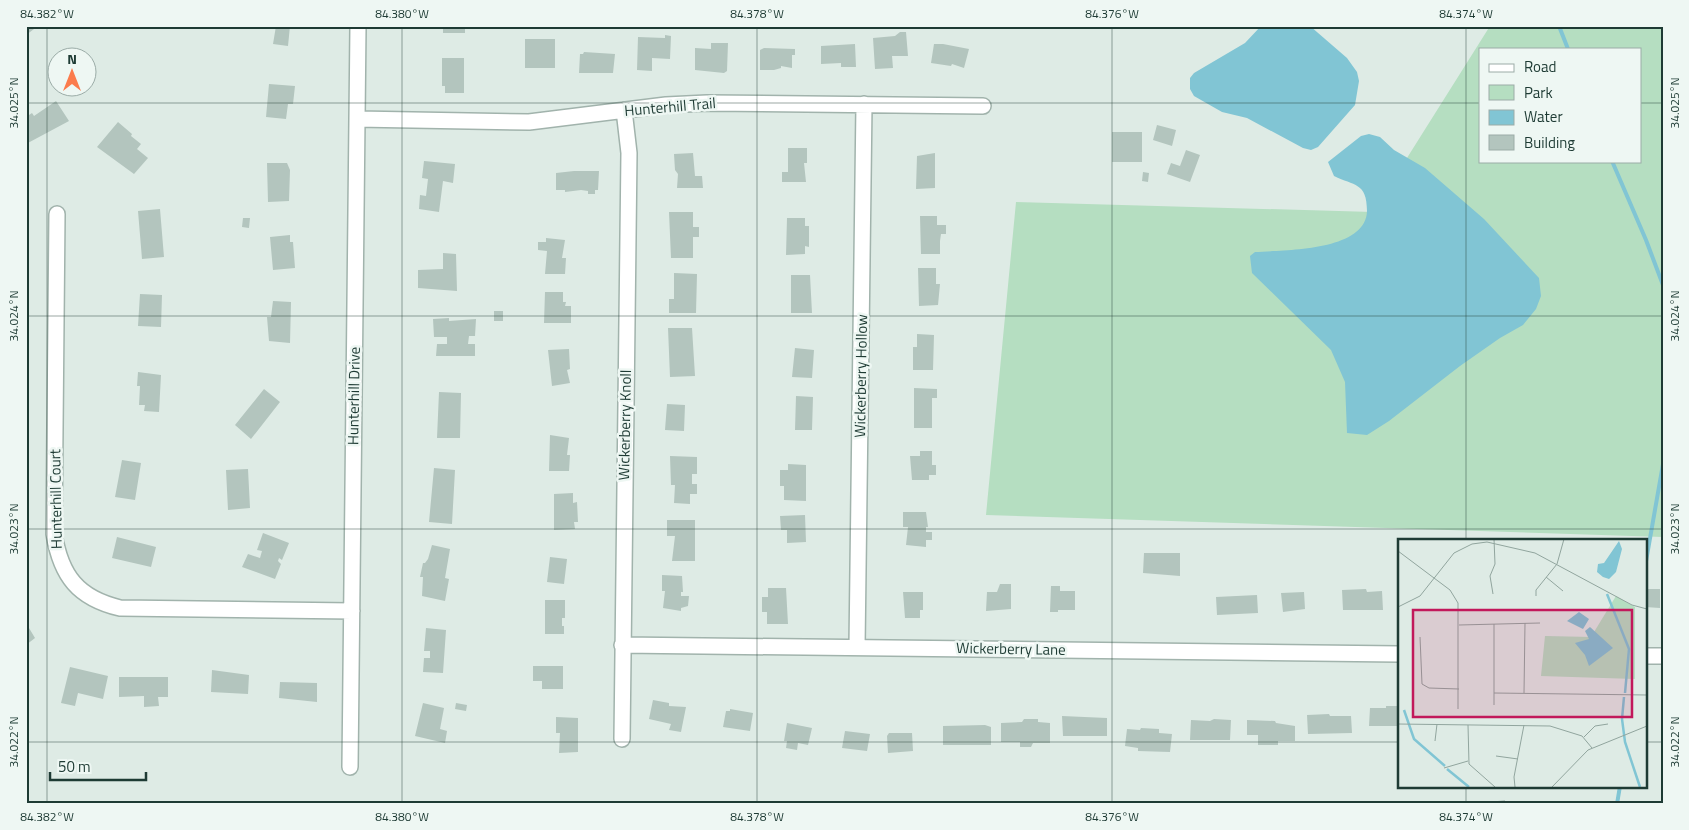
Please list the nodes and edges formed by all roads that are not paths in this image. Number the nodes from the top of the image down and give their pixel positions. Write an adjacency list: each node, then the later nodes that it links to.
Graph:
1 (358, 26): 5 (street, Hunterhill Drive)
2 (864, 104): 3 (street, Hunterhill Trail); 4 (street, Hunterhill Trail); 9 (street, Wickerberry Hollow)
3 (983, 106)
4 (624, 110): 5 (street, Hunterhill Trail); 8 (street, Wickerberry Knoll)
5 (357, 119): 7 (street, Hunterhill Drive)
6 (57, 214): 7 (street, Hunterhill Court)
7 (352, 611): 14 (street, Hunterhill Drive)
8 (622, 645): 9 (street, Wickerberry Lane); 13 (street, Wickerberry Knoll)
9 (857, 647): 10 (street, Wickerberry Lane)
10 (1398, 654)
11 (1646, 656): 12 (street)
12 (1663, 656)
13 (622, 739)
14 (350, 767)

